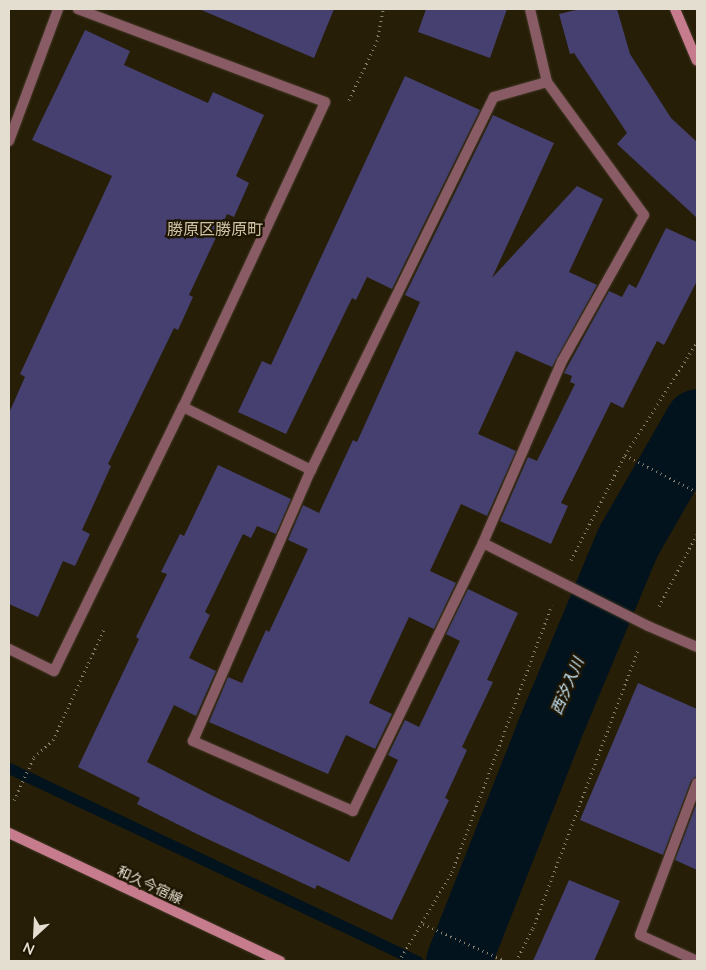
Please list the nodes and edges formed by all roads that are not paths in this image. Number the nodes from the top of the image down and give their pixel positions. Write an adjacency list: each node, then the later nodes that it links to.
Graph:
1 (58, 9): 7 (street)
2 (78, 9): 8 (street)
3 (530, 9): 6 (street)
4 (674, 9): 5 (main road)
5 (697, 61)
6 (546, 82): 9 (street); 10 (street)
7 (9, 141)
8 (183, 407): 9 (street); 12 (street)
9 (311, 470): 10 (street)
10 (483, 543): 11 (street)
11 (697, 647)
12 (9, 649)
13 (697, 783): 16 (street)
14 (9, 833): 15 (main road, 和久今宿線)
15 (280, 961)
16 (697, 961)

